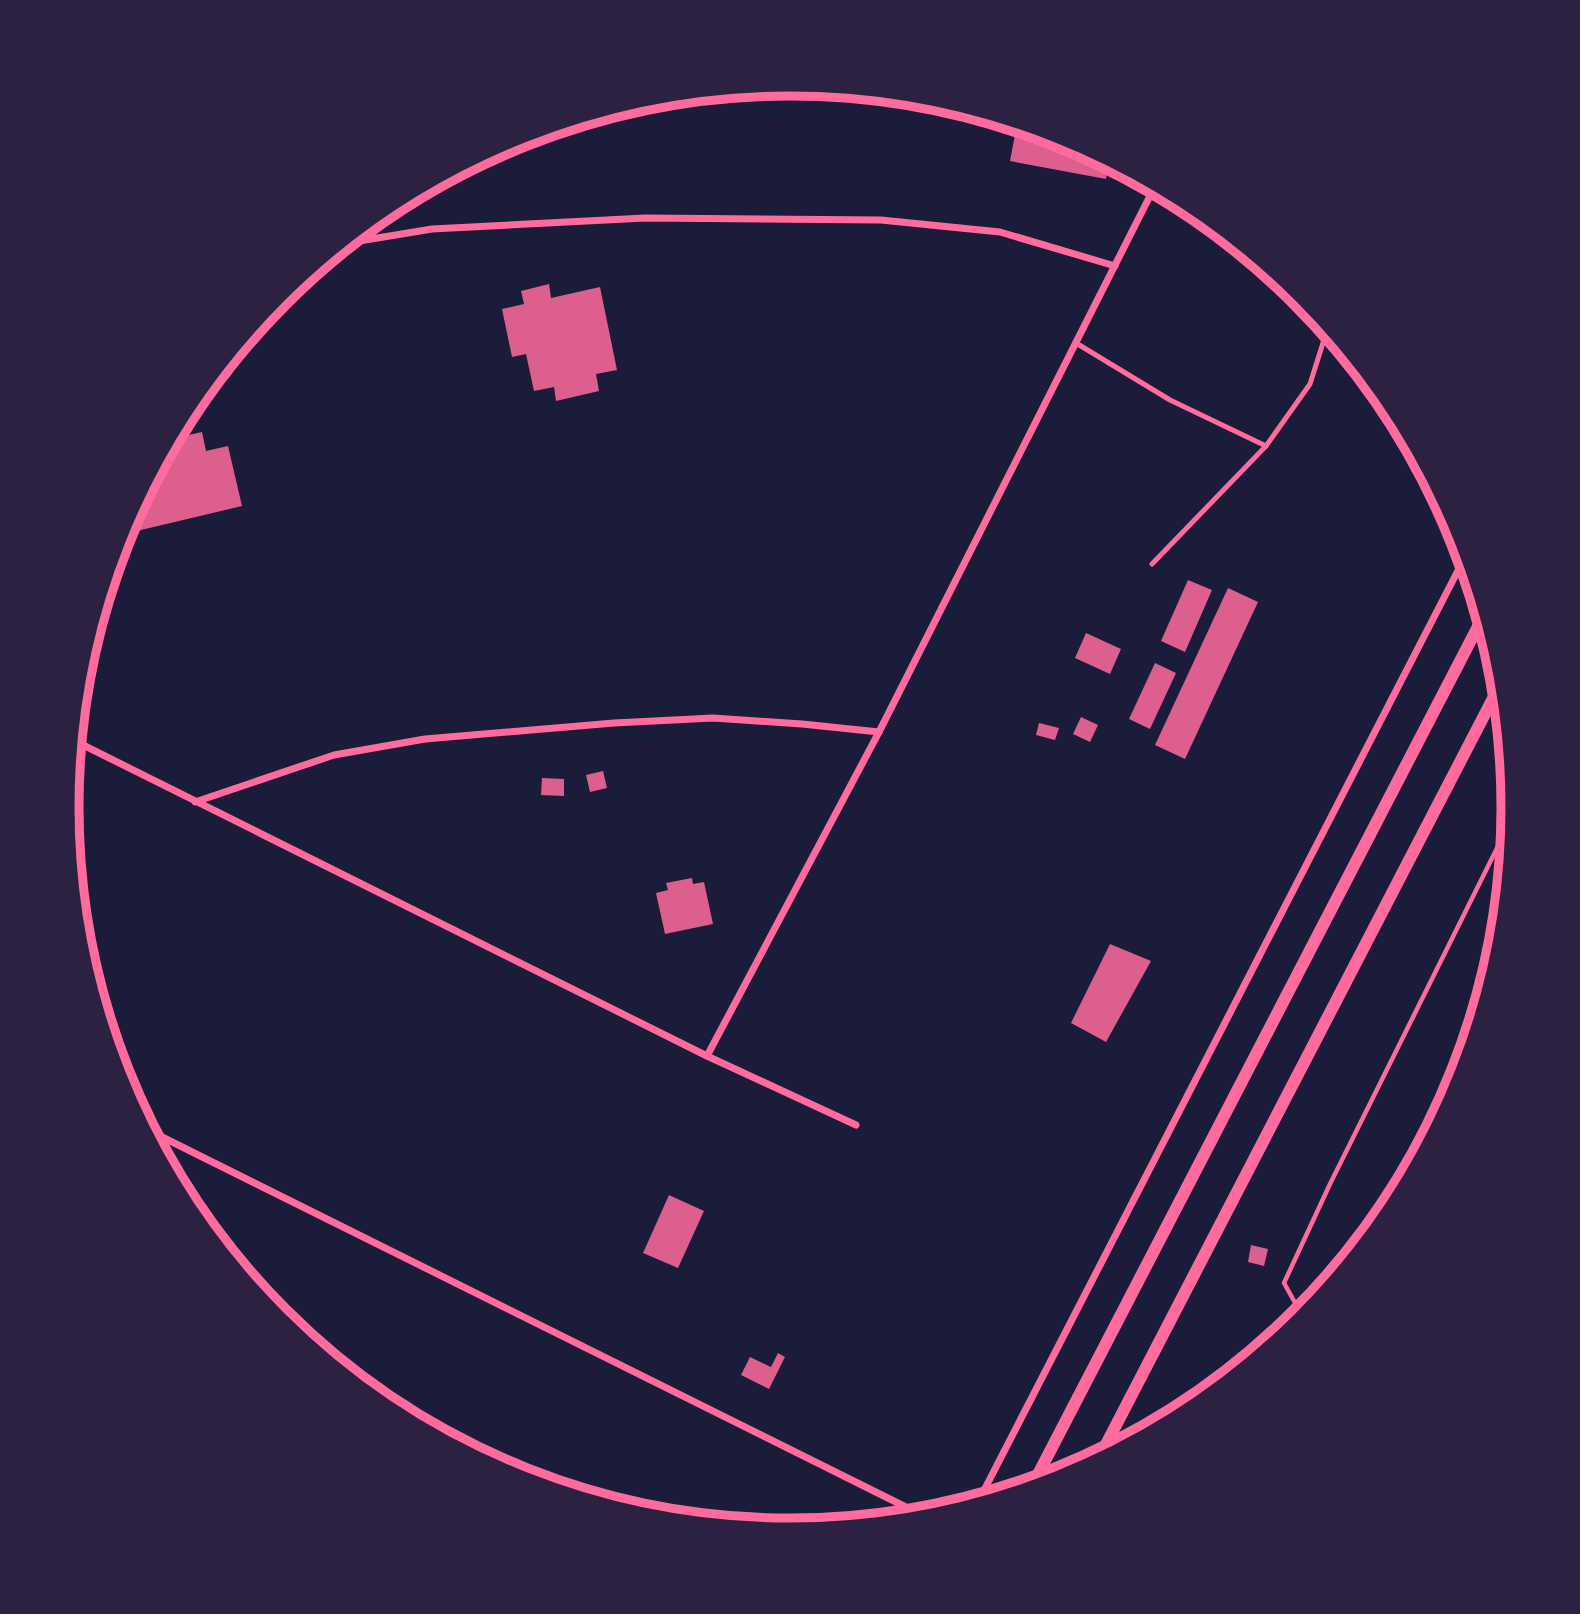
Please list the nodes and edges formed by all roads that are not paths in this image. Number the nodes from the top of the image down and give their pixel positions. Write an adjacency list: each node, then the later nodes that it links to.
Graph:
1 (1151, 194): 3 (street)
2 (360, 241): 3 (street)
3 (1115, 265): 5 (street)
4 (1325, 338): 6 (lane)
5 (1076, 343): 6 (lane); 11 (street)
6 (1266, 446): 7 (lane)
7 (1152, 564)
8 (1460, 567): 19 (street)
9 (1478, 627): 18 (street)
10 (1493, 699): 17 (street)
11 (879, 732): 13 (street); 14 (street)
12 (82, 744): 13 (street)
13 (195, 802): 14 (street)
14 (707, 1056): 15 (street)
15 (856, 1125)
16 (159, 1136): 20 (street)
17 (1106, 1444)
18 (1039, 1473)
19 (984, 1491)
20 (908, 1508)

